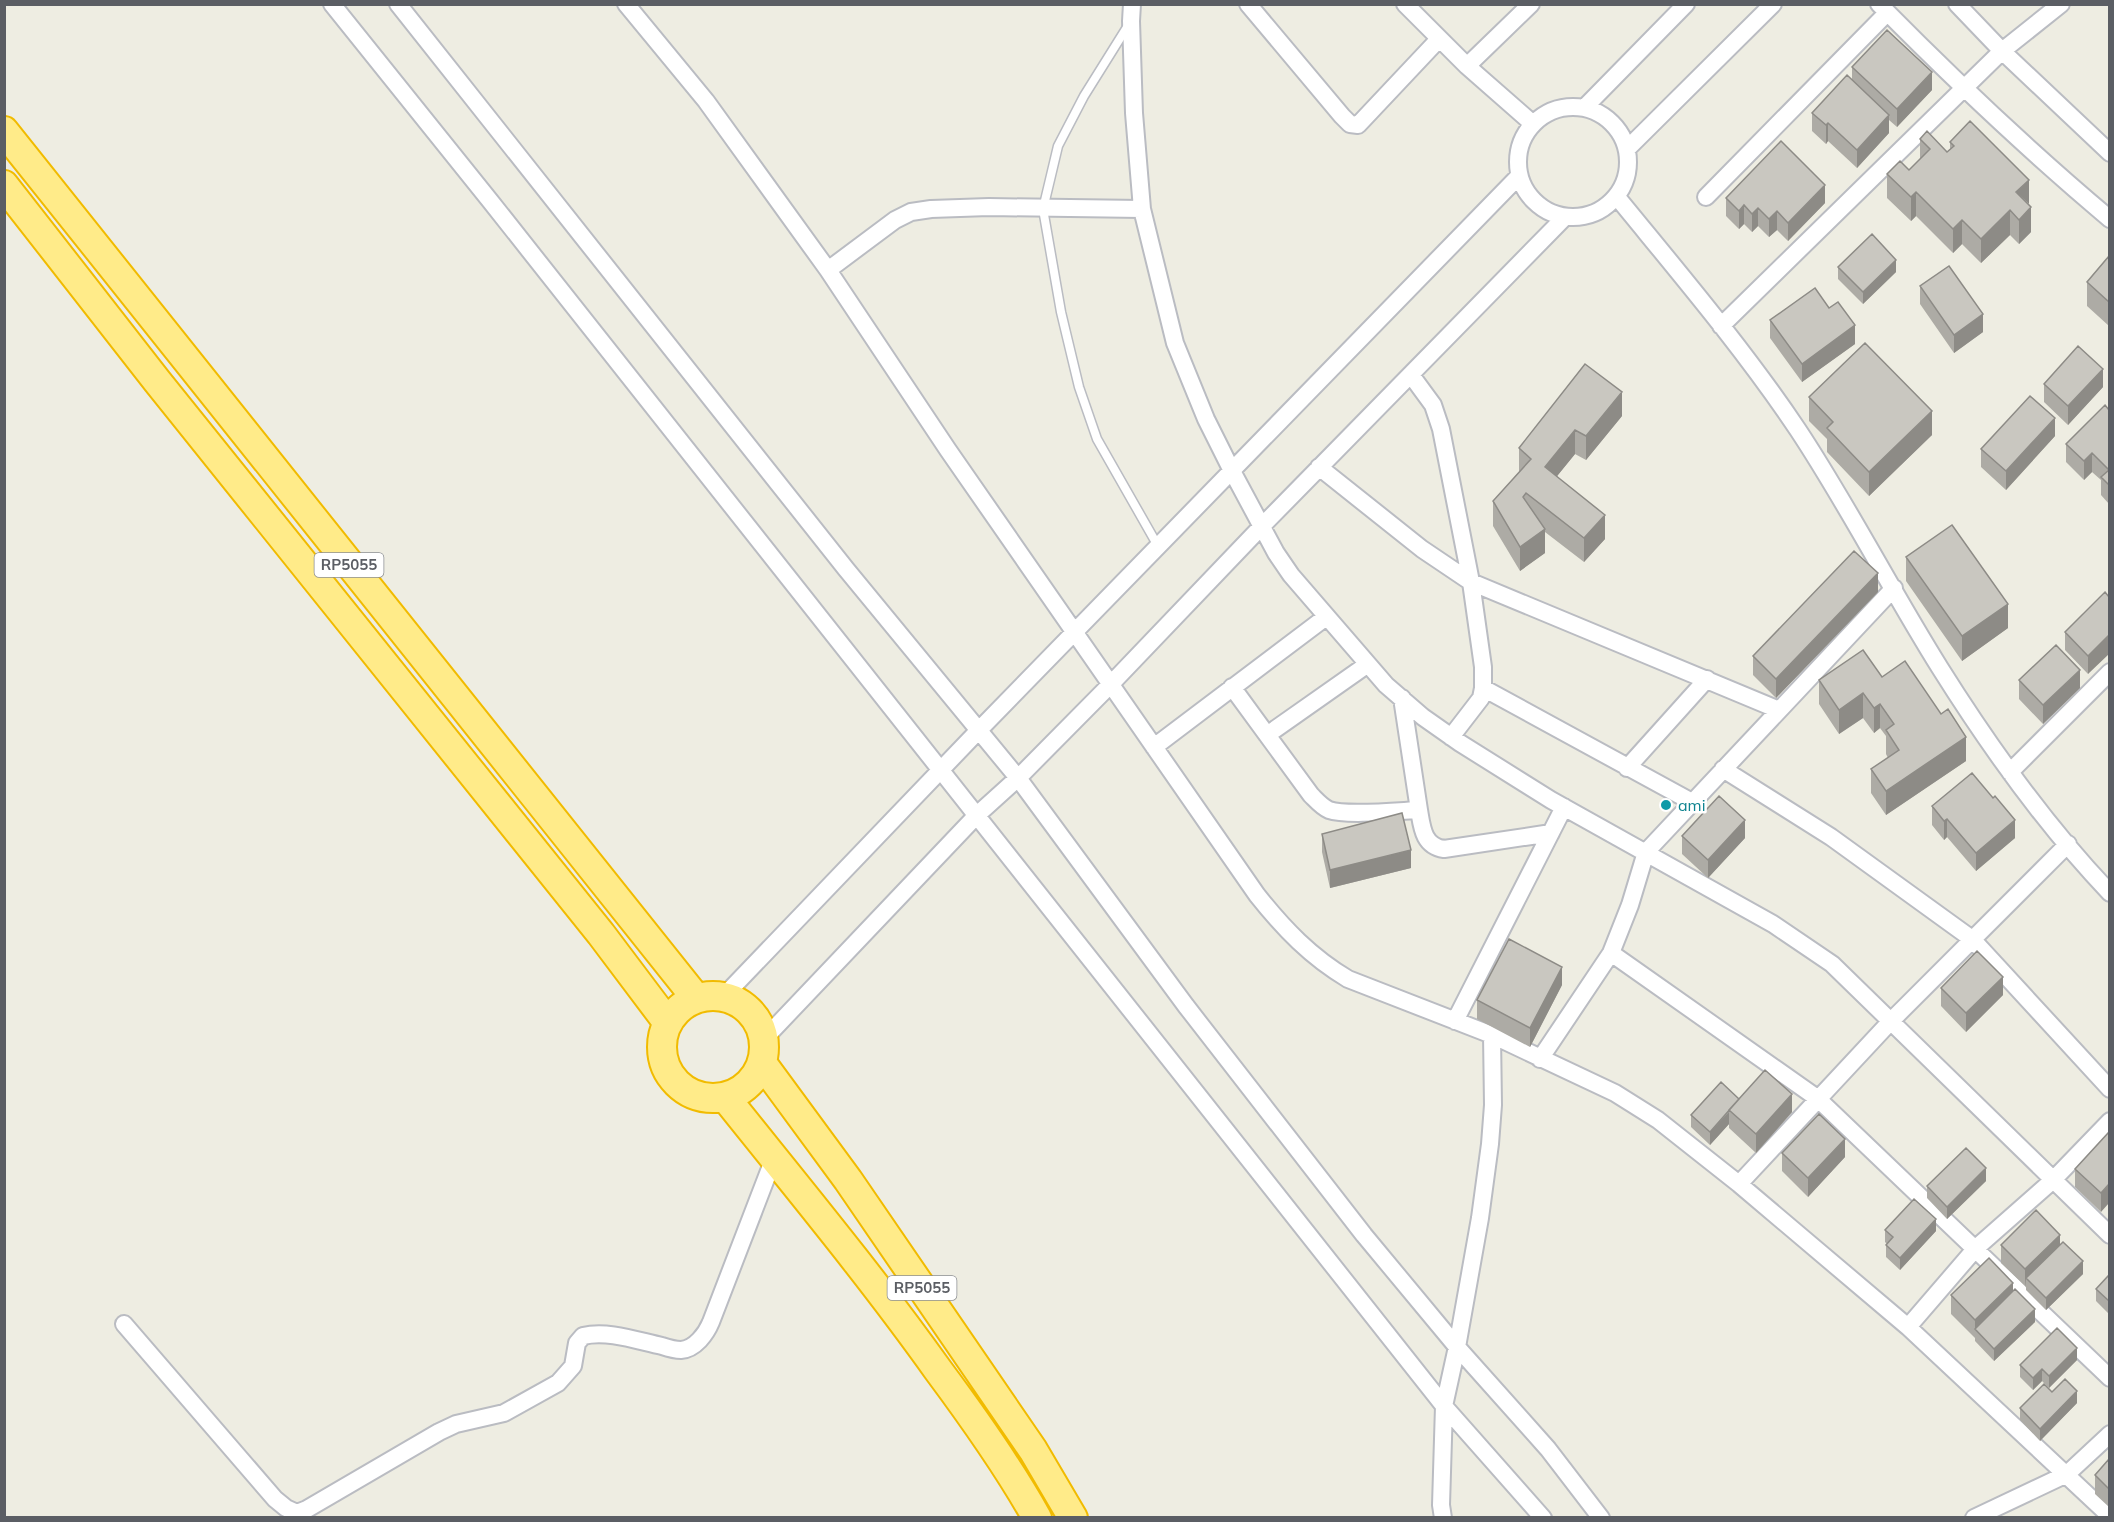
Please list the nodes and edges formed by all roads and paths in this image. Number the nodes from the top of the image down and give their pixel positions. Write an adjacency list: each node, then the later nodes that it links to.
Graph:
1 (332, 4): 55 (street)
2 (398, 4): 49 (street)
3 (626, 4): 30 (street)
4 (1248, 4): 13 (street)
5 (1405, 4): 13 (street)
6 (1531, 4): 15 (street)
7 (1686, 4): 17 (street)
8 (1773, 4): 20 (street)
9 (1957, 4): 14 (street)
10 (2061, 4): 14 (street)
11 (1883, 9): 16 (street); 25 (street)
12 (1132, 13): 26 (lane); 27 (street)
13 (1439, 39): 15 (street)
14 (2002, 51): 16 (street); 21 (street)
15 (1467, 66): 18 (street)
16 (1964, 89): 29 (street); 31 (street)
17 (1585, 107): 18 (street); 20 (street)
18 (1532, 123): 22 (street)
19 (4, 130): 69 (highway, RP5055)
20 (1628, 148): 24 (street)
21 (2109, 153)
22 (1518, 177): 28 (street); 34 (street)
23 (4, 185): 72 (highway, RP5055)
24 (1617, 197): 28 (street); 31 (street)
25 (1706, 197)
26 (1043, 209): 27 (street); 30 (street); 36 (lane)
27 (1142, 209): 34 (street)
28 (1564, 218): 32 (street)
29 (2109, 219)
30 (828, 270): 40 (street)
31 (1721, 326): 38 (street)
32 (1411, 375): 33 (street); 37 (street)
33 (1319, 467): 35 (street); 37 (street)
34 (1232, 471): 35 (street); 36 (street)
35 (1262, 526): 39 (street); 44 (street)
36 (1158, 546): 40 (street)
37 (1471, 582): 43 (street); 46 (street)
38 (1894, 588): 48 (street); 56 (street)
39 (1326, 617): 41 (street); 45 (street)
40 (1076, 631): 44 (street); 49 (street)
41 (1368, 664): 47 (street); 50 (street)
42 (2109, 672): 56 (street)
43 (1707, 680): 48 (street); 53 (street)
44 (1110, 685): 52 (street); 57 (street)
45 (1232, 687): 50 (street); 52 (street)
46 (1483, 688): 51 (street); 53 (street)
47 (1402, 698): 51 (street); 60 (street)
48 (1779, 710): 54 (street)
49 (979, 730): 55 (street); 57 (street)
50 (1267, 735): 60 (street)
51 (1451, 737): 59 (street)
52 (1154, 747): 70 (street)
53 (1627, 768): 58 (street)
54 (1723, 769): 58 (street); 66 (street)
55 (940, 771): 61 (street); 68 (street)
56 (2010, 772): 63 (street)
57 (1018, 778): 61 (street); 87 (street)
58 (1692, 802): 64 (street)
59 (1564, 807): 62 (street); 64 (street)
60 (1419, 810): 62 (street)
61 (977, 815): 74 (street); 89 (street)
62 (1551, 833): 70 (street)
63 (2068, 844): 65 (street); 66 (street)
64 (1646, 852): 67 (street); 71 (street)
65 (2109, 893)
66 (1972, 939): 71 (street); 76 (street)
67 (1611, 954): 75 (street); 78 (street)
68 (724, 996): 69 (highway); 74 (highway, RP5055)
69 (696, 998): 72 (highway)
70 (1455, 1021): 73 (street)
71 (1890, 1022): 78 (street); 81 (street)
72 (668, 1023): 77 (highway)
73 (1492, 1035): 75 (street); 87 (street)
74 (764, 1051): 77 (highway); 94 (highway, RP5055)
75 (1540, 1059): 82 (street)
76 (2109, 1089)
77 (725, 1097): 80 (highway, RP5055)
78 (1817, 1098): 82 (street); 84 (street)
79 (2109, 1122): 81 (street)
80 (774, 1158): 85 (street); 93 (highway, RP5055)
81 (2052, 1181): 83 (street); 84 (street)
82 (1739, 1184): 86 (street)
83 (2109, 1235)
84 (1976, 1248): 86 (street); 88 (street)
85 (124, 1324)
86 (1908, 1327): 91 (street)
87 (1457, 1347): 89 (street); 97 (street)
88 (2109, 1378)
89 (1444, 1406): 95 (street); 96 (street)
90 (2109, 1434): 91 (street)
91 (2067, 1474): 92 (street); 98 (street)
92 (2109, 1516)
93 (1037, 1518)
94 (1073, 1518)
95 (1443, 1518)
96 (1543, 1518)
97 (1601, 1518)
98 (1974, 1518)

